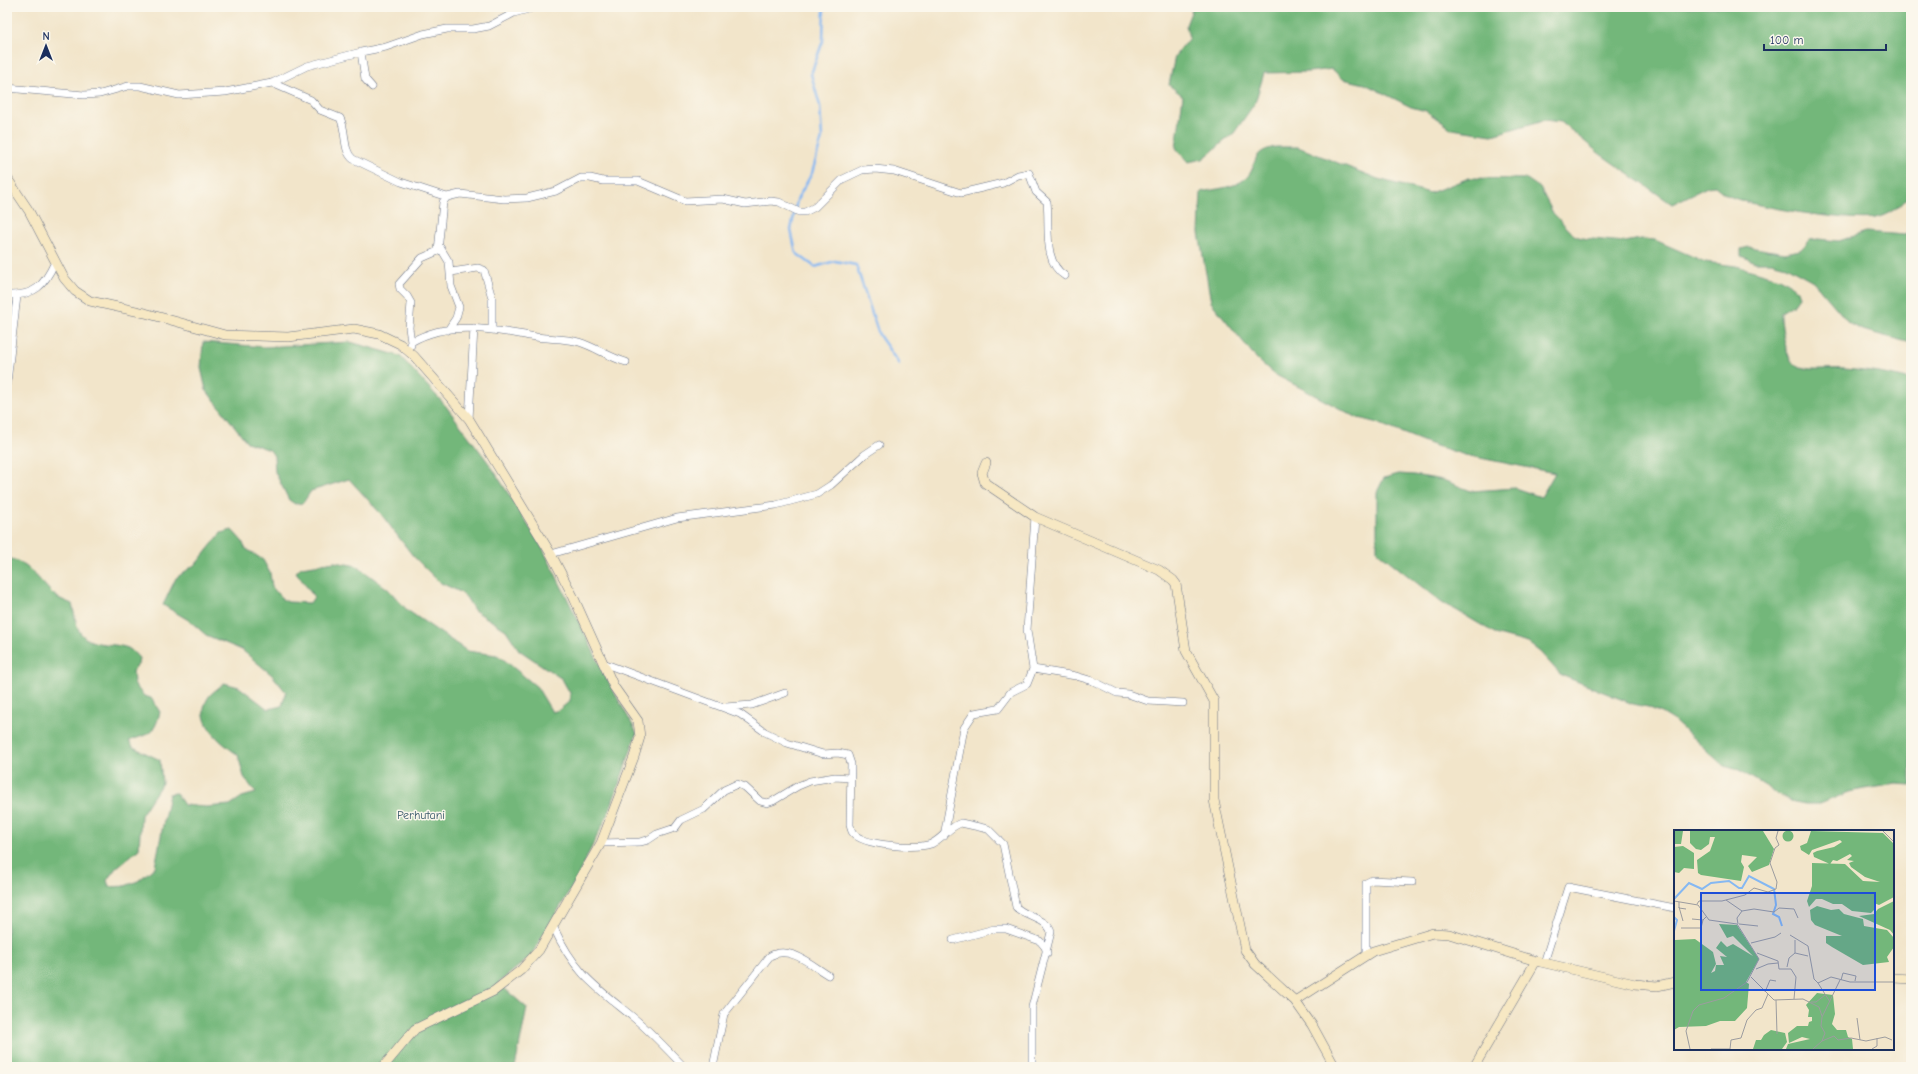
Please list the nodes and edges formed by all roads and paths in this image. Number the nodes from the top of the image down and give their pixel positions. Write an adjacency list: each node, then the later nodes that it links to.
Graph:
1 (536, 7): 2 (street)
2 (360, 52): 3 (street); 4 (street)
3 (272, 83): 5 (street); 7 (street)
4 (372, 87)
5 (7, 88)
6 (7, 178): 9 (street)
7 (446, 197): 8 (street); 11 (street)
8 (440, 247): 10 (street); 17 (street)
9 (55, 262): 13 (street); 18 (street)
10 (450, 272): 15 (street); 16 (street)
11 (1065, 276)
12 (7, 296): 13 (street)
13 (17, 296): 20 (street)
14 (474, 328): 15 (street); 16 (street); 21 (street)
15 (492, 329): 19 (street)
16 (448, 330): 17 (street)
17 (411, 342): 18 (street)
18 (411, 353): 21 (street)
19 (626, 362)
20 (7, 382)
21 (468, 419): 25 (street)
22 (880, 445): 25 (street)
23 (986, 463): 24 (street)
24 (1035, 516): 27 (street); 45 (street)
25 (551, 554): 26 (street)
26 (603, 663): 30 (street); 33 (street)
27 (1033, 669): 29 (street); 32 (street)
28 (785, 693): 30 (street)
29 (1183, 704)
30 (720, 707): 31 (street)
31 (850, 778): 32 (street); 33 (street)
32 (944, 836): 38 (street)
33 (601, 843): 36 (street)
34 (1412, 882): 39 (street)
35 (1674, 908): 40 (street)
36 (554, 928): 46 (street); 47 (street)
37 (953, 940): 38 (street)
38 (1047, 953): 49 (street)
39 (1366, 954): 40 (street); 45 (street)
40 (1540, 962): 44 (street); 51 (street)
41 (828, 975): 48 (street)
42 (1894, 978): 43 (street)
43 (1911, 979)
44 (1674, 982)
45 (1295, 1001): 50 (street)
46 (383, 1067)
47 (684, 1067)
48 (714, 1067)
49 (1032, 1067)
50 (1335, 1067)
51 (1474, 1067)

